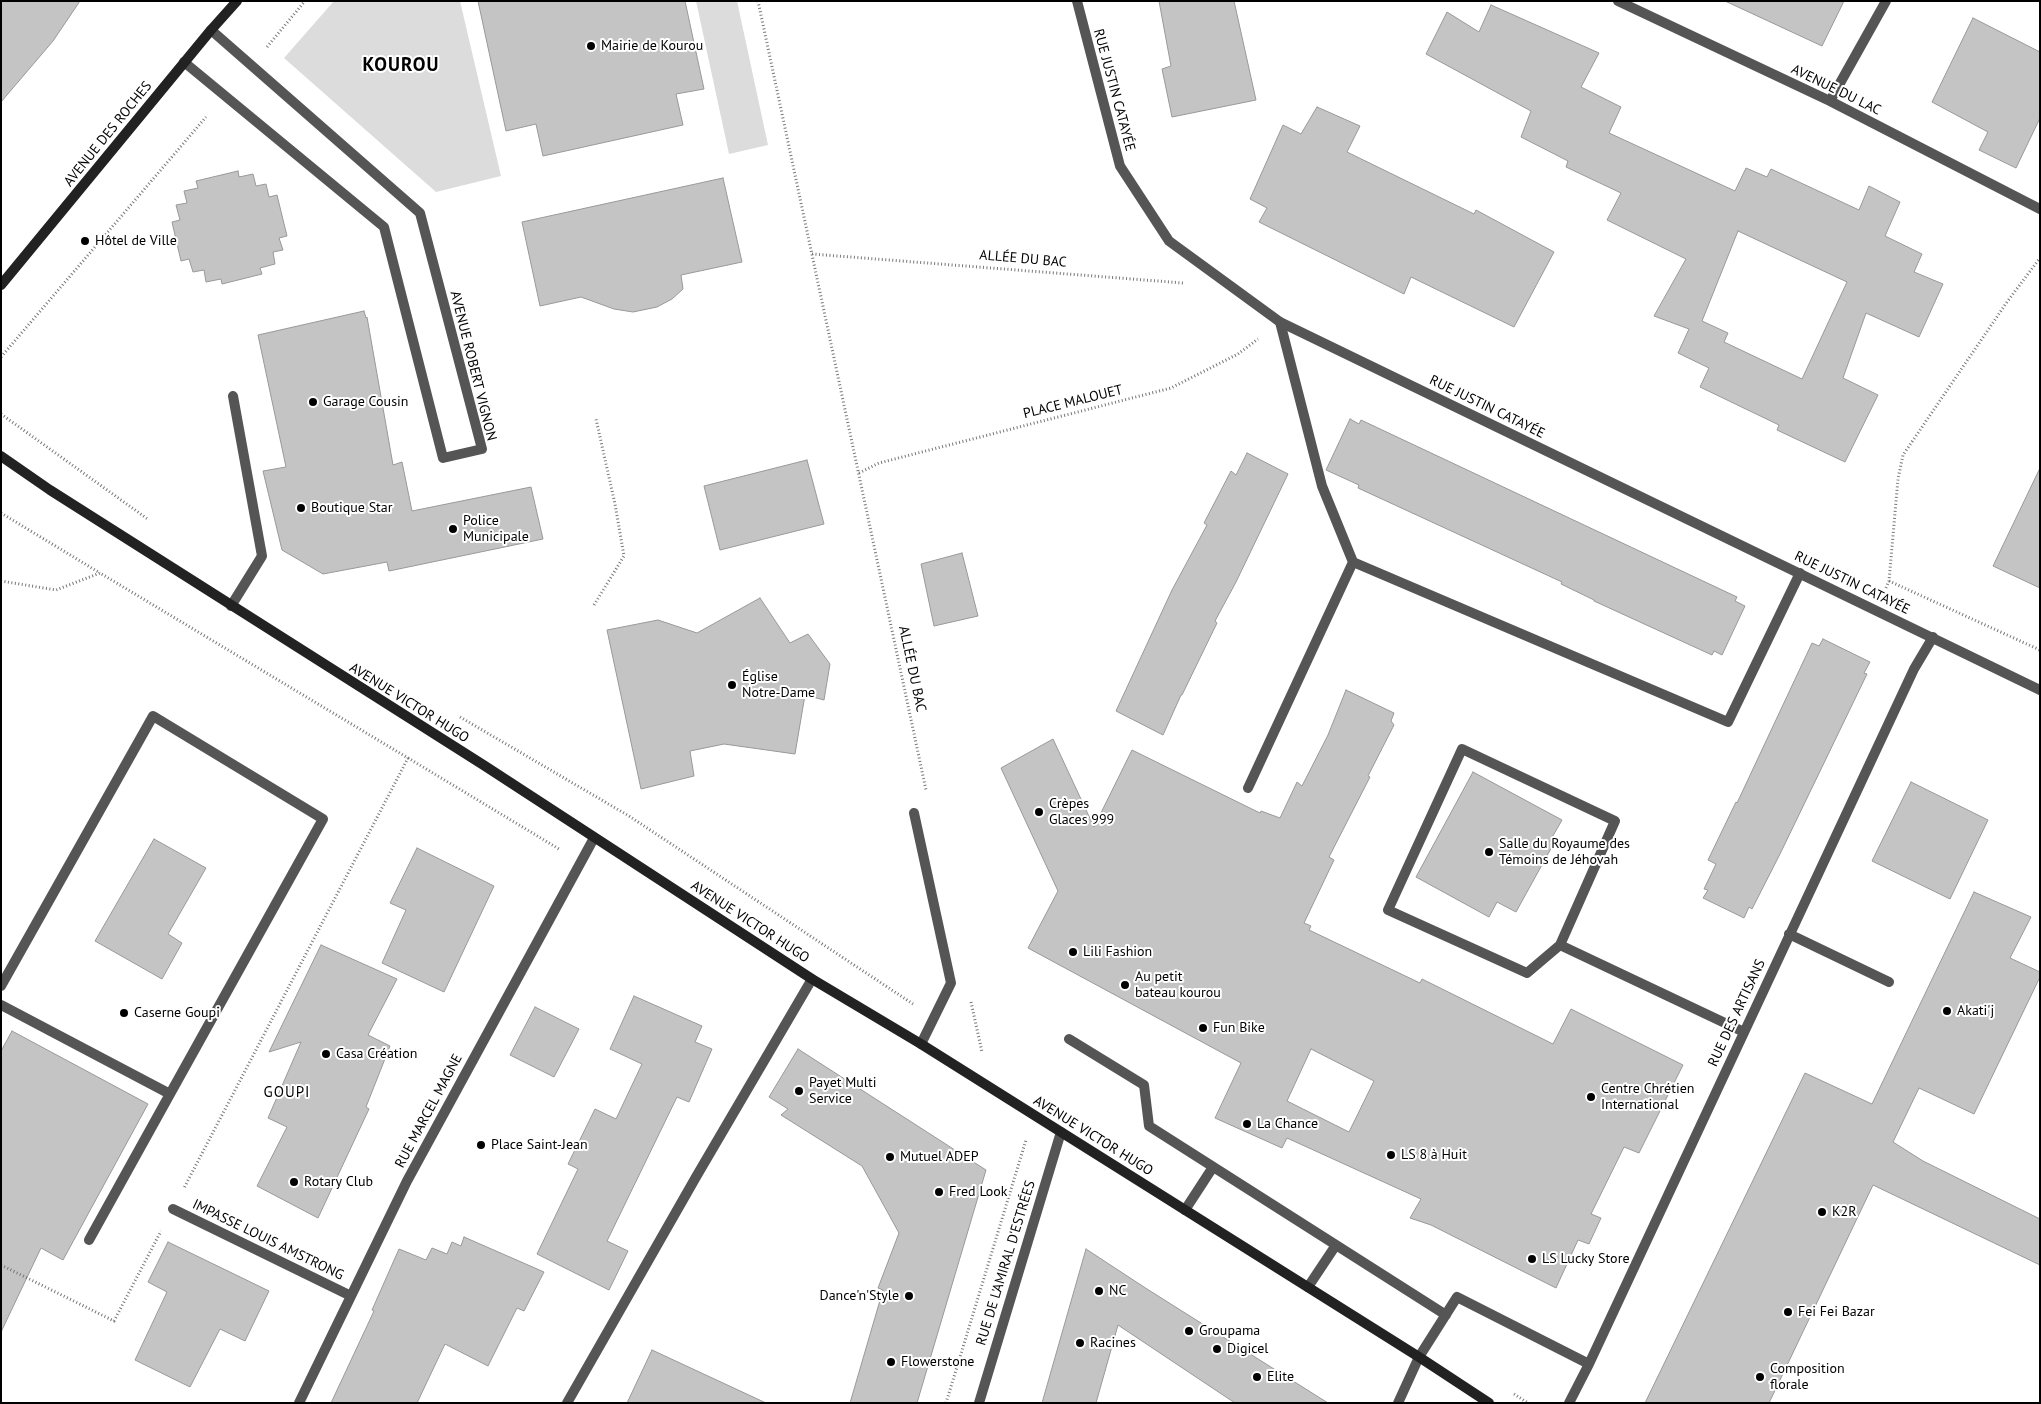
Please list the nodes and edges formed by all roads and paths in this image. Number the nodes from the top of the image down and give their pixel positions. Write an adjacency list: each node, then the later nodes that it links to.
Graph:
1 (236, 1): 7 (main road, AVENUE DES ROCHES)
2 (305, 1): 8 (path)
3 (758, 1): 13 (path, ALLÉE DU BAC)
4 (1078, 1): 16 (street, RUE JUSTIN CATAYÉE)
5 (1618, 1): 10 (street, AVENUE DU LAC)
6 (1886, 1): 10 (street)
7 (211, 30): 9 (main road, AVENUE DES ROCHES); 9 (street, AVENUE ROBERT VIGNON)
8 (266, 47)
9 (184, 62): 15 (main road, AVENUE DES ROCHES)
10 (1830, 101): 12 (street, AVENUE DU LAC)
11 (206, 117): 18 (path)
12 (2040, 209)
13 (812, 254): 16 (path, ALLÉE DU BAC); 23 (path, ALLÉE DU BAC)
14 (2040, 258): 30 (path)
15 (1, 285)
16 (1232, 287): 17 (street, RUE JUSTIN CATAYÉE)
17 (1280, 322): 23 (path, PLACE MALOUET); 26 (street); 27 (street, RUE JUSTIN CATAYÉE)
18 (1, 357)
19 (233, 396): 32 (street)
20 (1, 414): 25 (path)
21 (596, 419): 31 (path)
22 (1, 456): 32 (main road, AVENUE VICTOR HUGO)
23 (859, 473): 39 (path, ALLÉE DU BAC)
24 (1, 513): 28 (path)
25 (152, 522)
26 (1354, 562): 27 (street); 38 (street)
27 (1800, 573): 33 (street, RUE JUSTIN CATAYÉE)
28 (100, 574): 29 (path); 61 (path)
29 (1, 581)
30 (1889, 581): 33 (path); 35 (path)
31 (594, 605)
32 (231, 606): 41 (main road, AVENUE VICTOR HUGO)
33 (1875, 610): 34 (street, RUE JUSTIN CATAYÉE)
34 (1933, 637): 36 (street, RUE JUSTIN CATAYÉE); 42 (street, RUE DES ARTISANS)
35 (2040, 650)
36 (2040, 690)
37 (459, 717): 49 (path)
38 (1248, 788)
39 (926, 791)
40 (914, 812): 49 (street)
41 (594, 838): 44 (main road, AVENUE VICTOR HUGO); 67 (street, RUE MARCEL MAGNE)
42 (1789, 934): 45 (street); 50 (street, RUE DES ARTISANS)
43 (1560, 945): 43 (street); 50 (street)
44 (812, 979): 52 (main road, AVENUE VICTOR HUGO); 73 (street)
45 (1888, 982)
46 (1, 986): 57 (street)
47 (969, 994): 54 (path)
48 (1, 1005): 57 (street)
49 (933, 1018): 52 (street)
50 (1744, 1032): 70 (street, RUE DES ARTISANS)
51 (1069, 1039): 60 (street)
52 (921, 1044): 56 (main road, AVENUE VICTOR HUGO)
53 (974, 1046): 54 (path)
54 (982, 1051): 55 (path); 56 (path)
55 (989, 1056)
56 (991, 1088): 58 (main road, AVENUE VICTOR HUGO)
57 (170, 1094): 63 (street)
58 (1061, 1132): 62 (main road, AVENUE VICTOR HUGO); 75 (street, RUE DE L'AMIRAL D'ESTRÉES)
59 (1028, 1135): 74 (path)
60 (1213, 1167): 62 (street); 64 (street)
61 (173, 1209): 65 (path); 67 (street, IMPASSE LOUIS AMSTRONG)
62 (1185, 1210): 66 (main road, AVENUE VICTOR HUGO)
63 (89, 1240)
64 (1336, 1245): 66 (street); 68 (street)
65 (1, 1265)
66 (1308, 1287): 69 (main road, AVENUE VICTOR HUGO)
67 (351, 1296): 72 (street, RUE MARCEL MAGNE)
68 (1446, 1315): 69 (street); 70 (street)
69 (1419, 1357): 76 (street); 77 (main road, AVENUE VICTOR HUGO)
70 (1589, 1364): 79 (street, RUE DES ARTISANS)
71 (1511, 1392): 78 (path)
72 (299, 1403)
73 (567, 1403)
74 (946, 1403)
75 (979, 1403)
76 (1398, 1403)
77 (1489, 1403)
78 (1528, 1403)
79 (1569, 1403)

